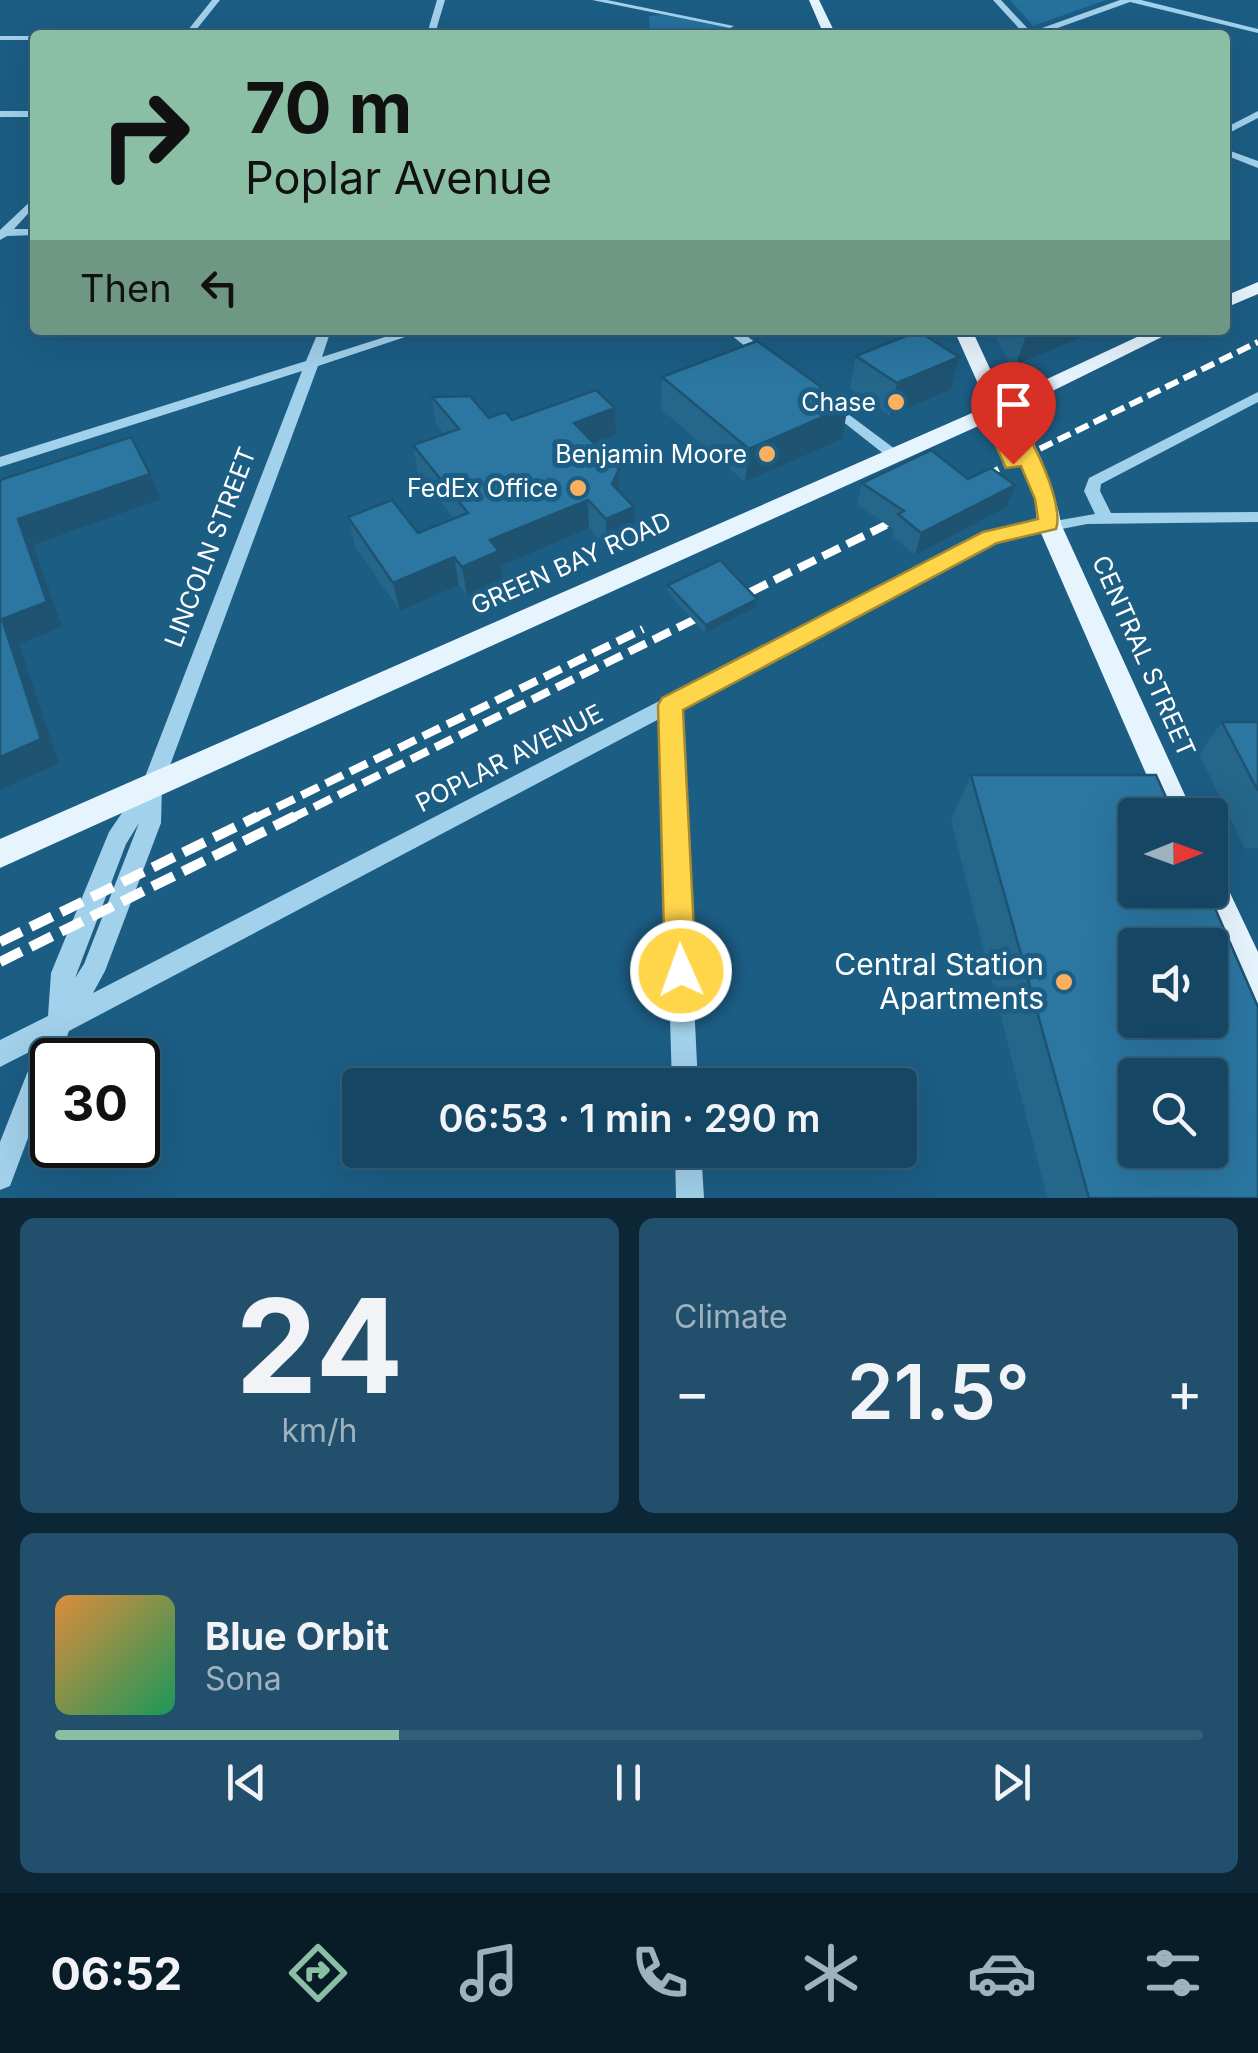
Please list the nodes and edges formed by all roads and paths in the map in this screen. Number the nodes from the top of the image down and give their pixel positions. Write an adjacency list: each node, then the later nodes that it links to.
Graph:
1 (216, 0): 8 (street)
2 (442, 0): 9 (street)
3 (596, 0): 7 (street)
4 (814, 0): 12 (main road)
5 (997, 0): 13 (street)
6 (1129, 0): 14 (street); 15 (street)
7 (642, 5): 10 (street); 11 (street)
8 (192, 30)
9 (434, 30)
10 (644, 30)
11 (752, 30)
12 (827, 30)
13 (1025, 30)
14 (1044, 30)
15 (1258, 31)
16 (0, 38): 17 (street)
17 (30, 38)
18 (0, 114): 19 (street)
19 (30, 114)
20 (1258, 114): 21 (street)
21 (1230, 129)
22 (1230, 154): 23 (street)
23 (1258, 165)
24 (30, 205): 26 (street)
25 (30, 232): 26 (street)
26 (2, 234)
27 (1258, 287): 28 (main road)
28 (1230, 301)
29 (323, 335): 34 (street, LINCOLN STREET)
30 (404, 335): 34 (street)
31 (738, 335): 35 (street)
32 (965, 335): 38 (main road, CENTRAL STREET)
33 (1156, 335): 38 (main road, GREEN BAY ROAD)
34 (312, 364): 40 (street); 45 (street, LINCOLN STREET)
35 (785, 370)
36 (812, 392): 39 (street)
37 (1258, 396): 42 (street)
38 (999, 409): 39 (main road, GREEN BAY ROAD); 43 (main road, CENTRAL STREET)
39 (894, 455): 45 (main road, GREEN BAY ROAD)
40 (0, 462)
41 (1258, 517): 42 (street, POPLAR AVENUE)
42 (1105, 518): 43 (street, POPLAR AVENUE)
43 (1049, 524): 44 (street, POPLAR AVENUE); 46 (main road, CENTRAL STREET)
44 (670, 705): 50 (street, POPLAR AVENUE); 52 (street)
45 (152, 786): 47 (main road, GREEN BAY ROAD); 50 (street, LINCOLN STREET)
46 (1171, 798)
47 (0, 854)
48 (1221, 908): 49 (main road)
49 (1258, 990)
50 (60, 1022): 51 (street, POPLAR AVENUE); 54 (street, LINCOLN STREET)
51 (0, 1054)
52 (684, 1068)
53 (689, 1168): 55 (street)
54 (0, 1176)
55 (690, 1198)

